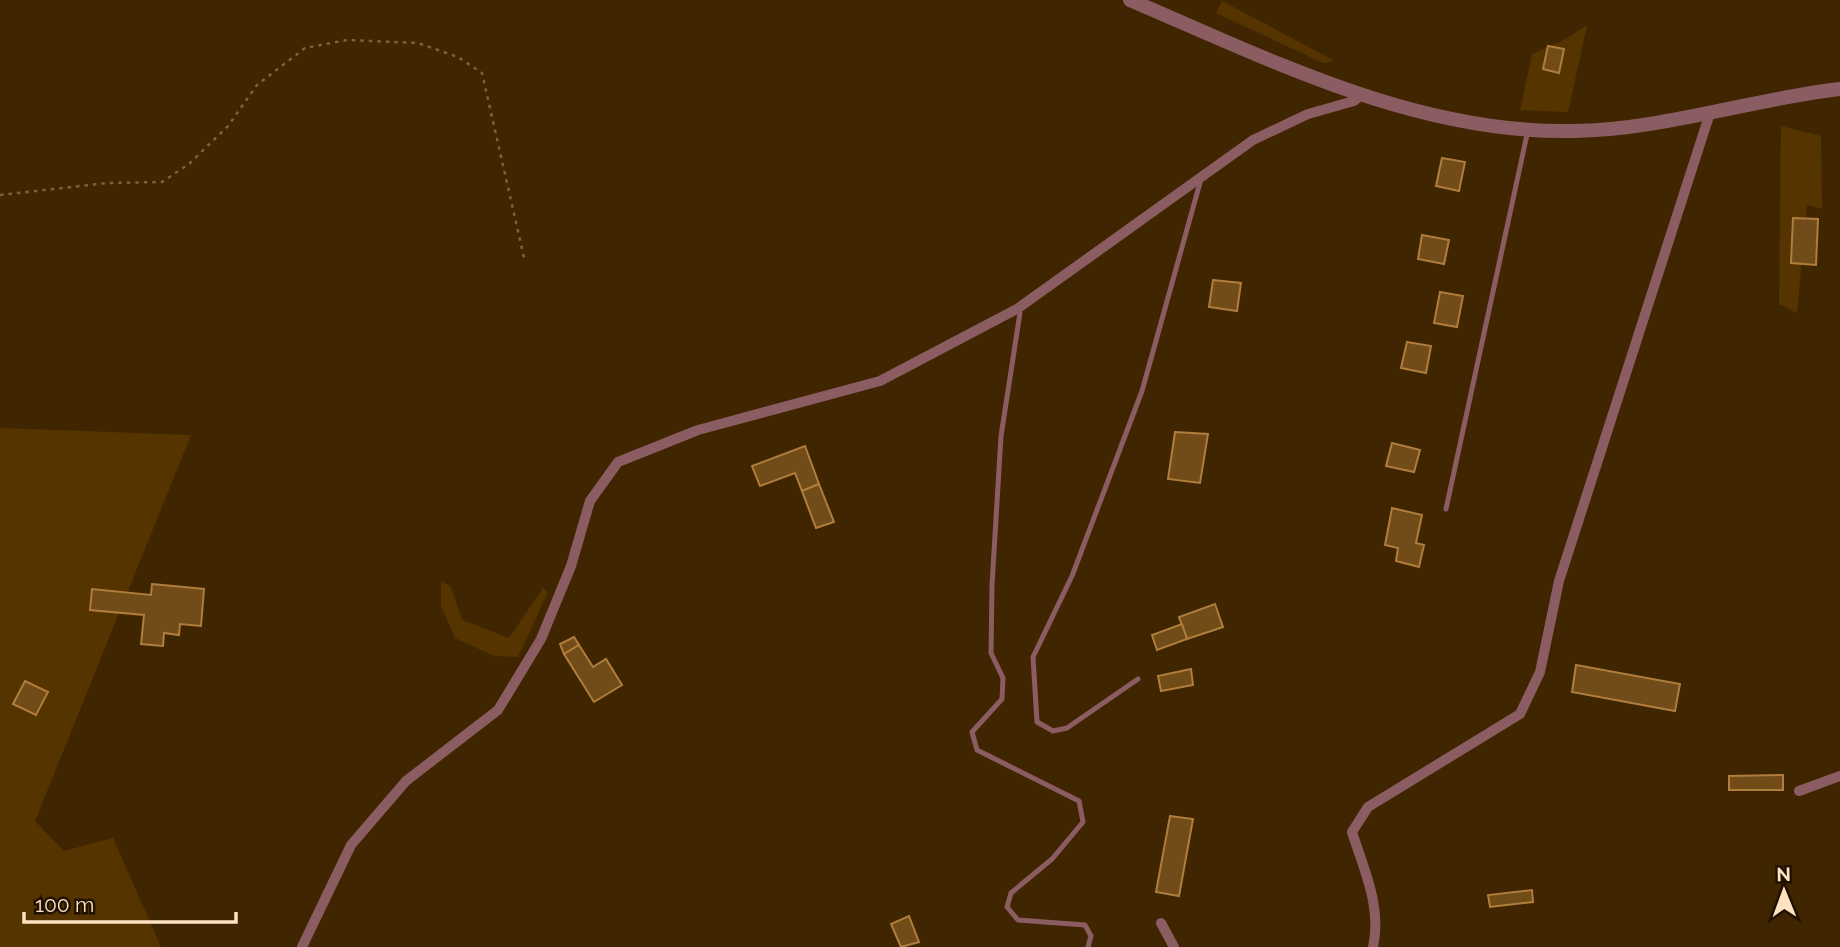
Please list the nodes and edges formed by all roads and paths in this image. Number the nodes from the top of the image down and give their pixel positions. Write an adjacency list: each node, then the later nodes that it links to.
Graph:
1 (1130, 0): 3 (street)
2 (1840, 89): 4 (street)
3 (1360, 96): 5 (street); 6 (street)
4 (1710, 113): 5 (street); 18 (street)
5 (1528, 130): 10 (lane)
6 (1202, 176): 9 (street); 11 (lane)
7 (0, 195): 8 (path)
8 (525, 262)
9 (1017, 309): 15 (street); 16 (lane)
10 (1446, 509)
11 (1138, 678)
12 (1840, 776): 13 (street)
13 (1798, 791)
14 (1161, 923): 17 (street)
15 (302, 947)
16 (1088, 947)
17 (1174, 947)
18 (1373, 947)

